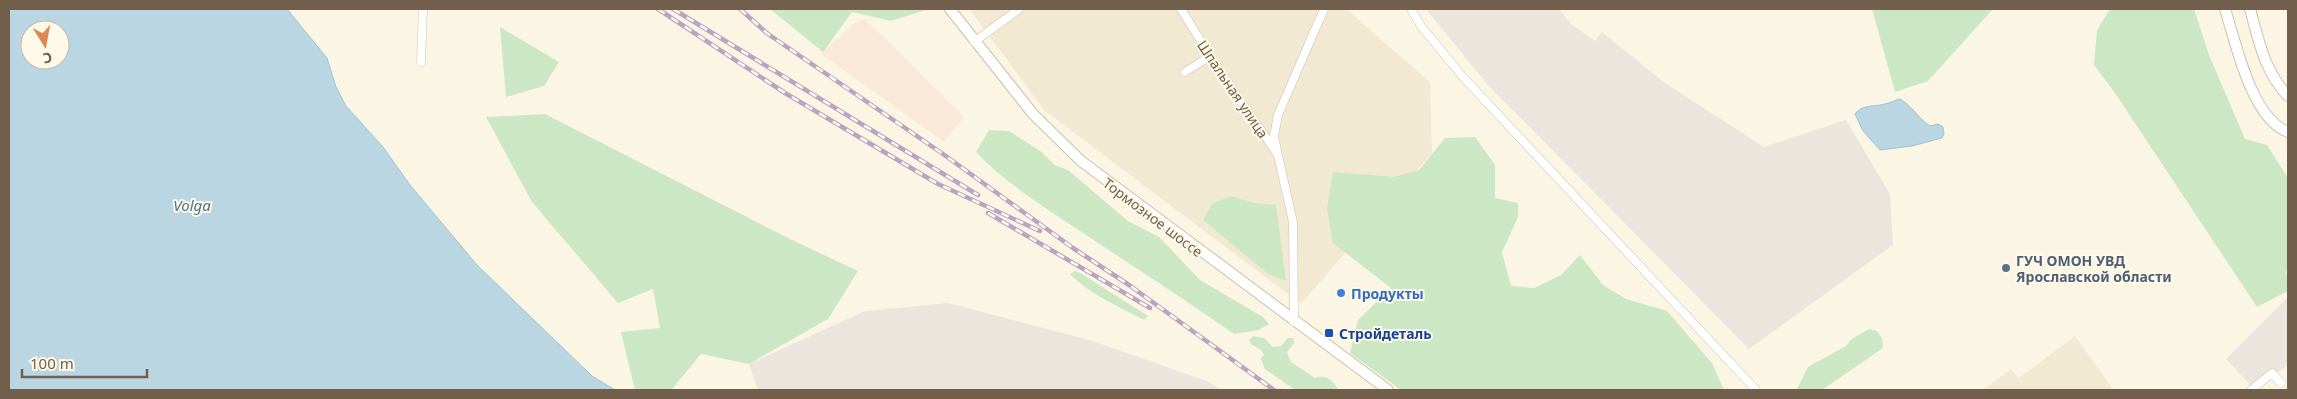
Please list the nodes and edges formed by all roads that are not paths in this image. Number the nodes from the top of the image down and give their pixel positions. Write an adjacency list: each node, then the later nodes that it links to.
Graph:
1 (423, 9): 11 (street)
2 (950, 9): 9 (street, Тормозное шоссе)
3 (1019, 9): 9 (street)
4 (1181, 9): 10 (street, Шпальная улица)
5 (1324, 9): 15 (street)
6 (1411, 9): 19 (street)
7 (2225, 9): 14 (street)
8 (2250, 9): 13 (street)
9 (974, 42): 16 (street, Тормозное шоссе)
10 (1210, 56): 12 (street); 15 (street, Шпальная улица)
11 (420, 62)
12 (1185, 72)
13 (2288, 96)
14 (2288, 132)
15 (1278, 155): 16 (street, Шпальная улица)
16 (1294, 322): 18 (street, Тормозное шоссе)
17 (2281, 383): 20 (street)
18 (1388, 390)
19 (1756, 390)
20 (2251, 390)

